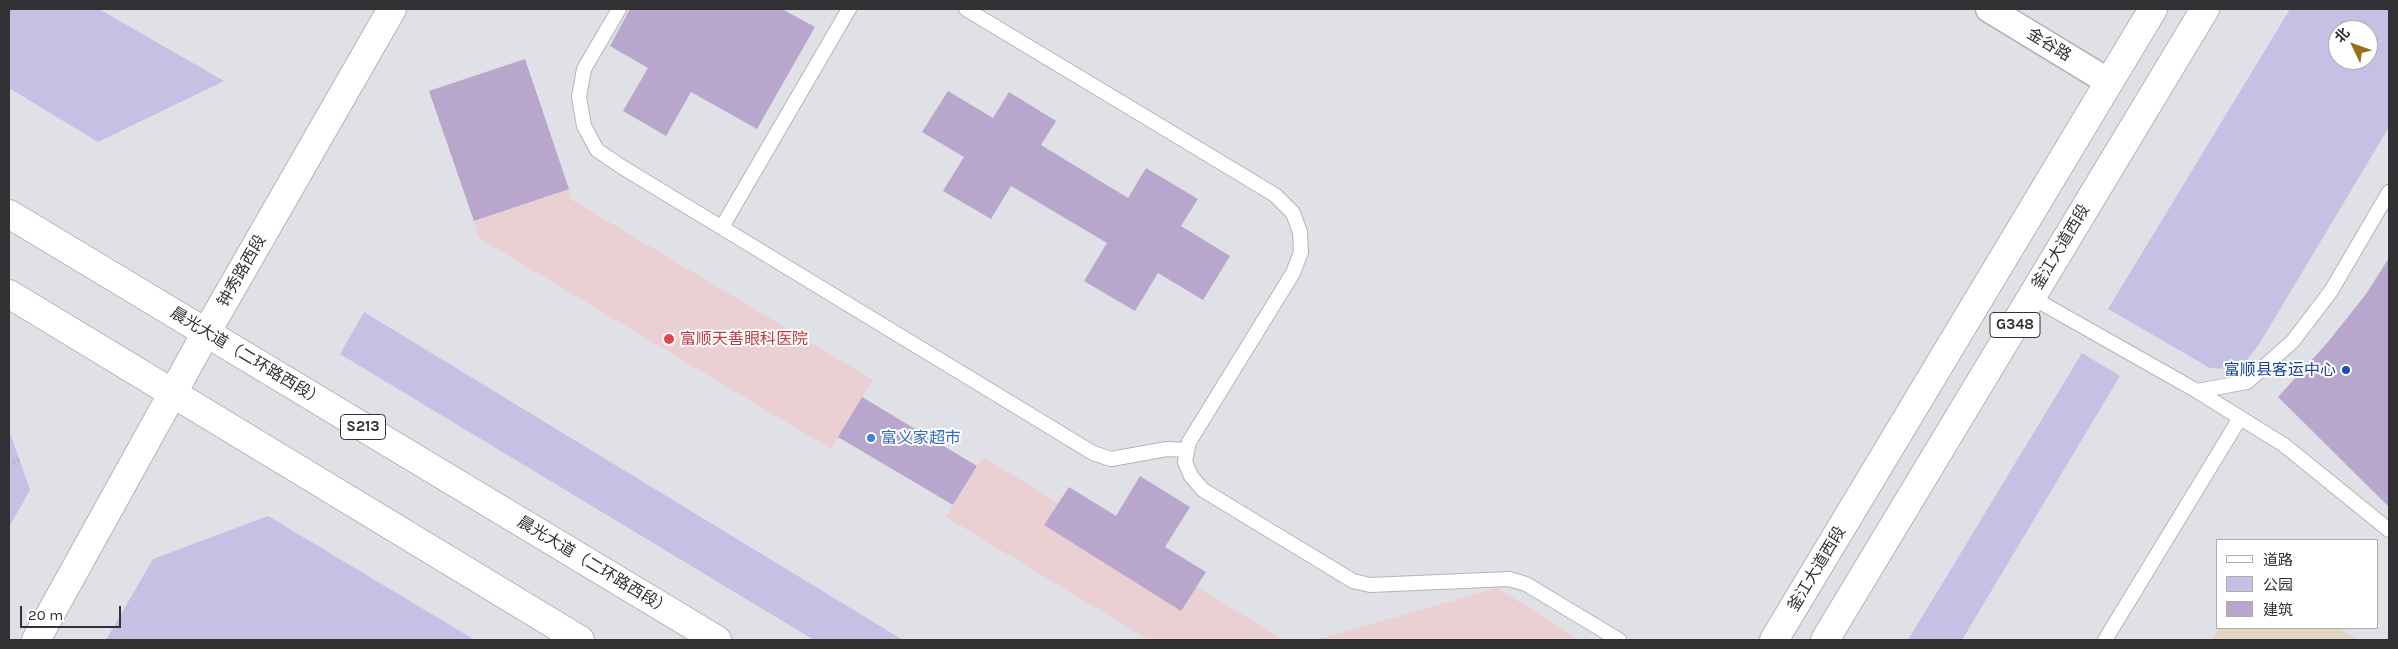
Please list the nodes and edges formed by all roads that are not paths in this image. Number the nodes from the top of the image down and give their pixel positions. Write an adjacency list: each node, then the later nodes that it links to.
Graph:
1 (392, 9): 14 (main road, 钟秀路西段)
2 (619, 9): 11 (lane)
3 (849, 9): 11 (lane)
4 (966, 9): 18 (lane)
5 (1989, 9): 8 (street, 金谷路)
6 (2153, 9): 8 (main road, 釜江大道西段 / G348)
7 (2205, 9): 13 (main road, 釜江大道西段 / G348)
8 (2109, 82): 24 (main road, 釜江大道西段 / G348)
9 (2389, 192): 15 (lane)
10 (9, 214): 14 (main road, 晨光大道（二环路西段） / S213)
11 (722, 228): 18 (lane)
12 (9, 294): 16 (main road)
13 (2031, 297): 15 (lane); 25 (main road, 釜江大道西段 / G348)
14 (206, 333): 16 (main road, 钟秀路西段); 22 (main road, 晨光大道（二环路西段） / S213)
15 (2197, 390): 17 (lane)
16 (172, 393): 20 (main road, 钟秀路西段); 21 (main road)
17 (2240, 418): 19 (lane); 26 (lane)
18 (1187, 450): 23 (lane)
19 (2389, 530)
20 (36, 640)
21 (580, 640)
22 (717, 640)
23 (1619, 640)
24 (1774, 640)
25 (1825, 640)
26 (2105, 640)

